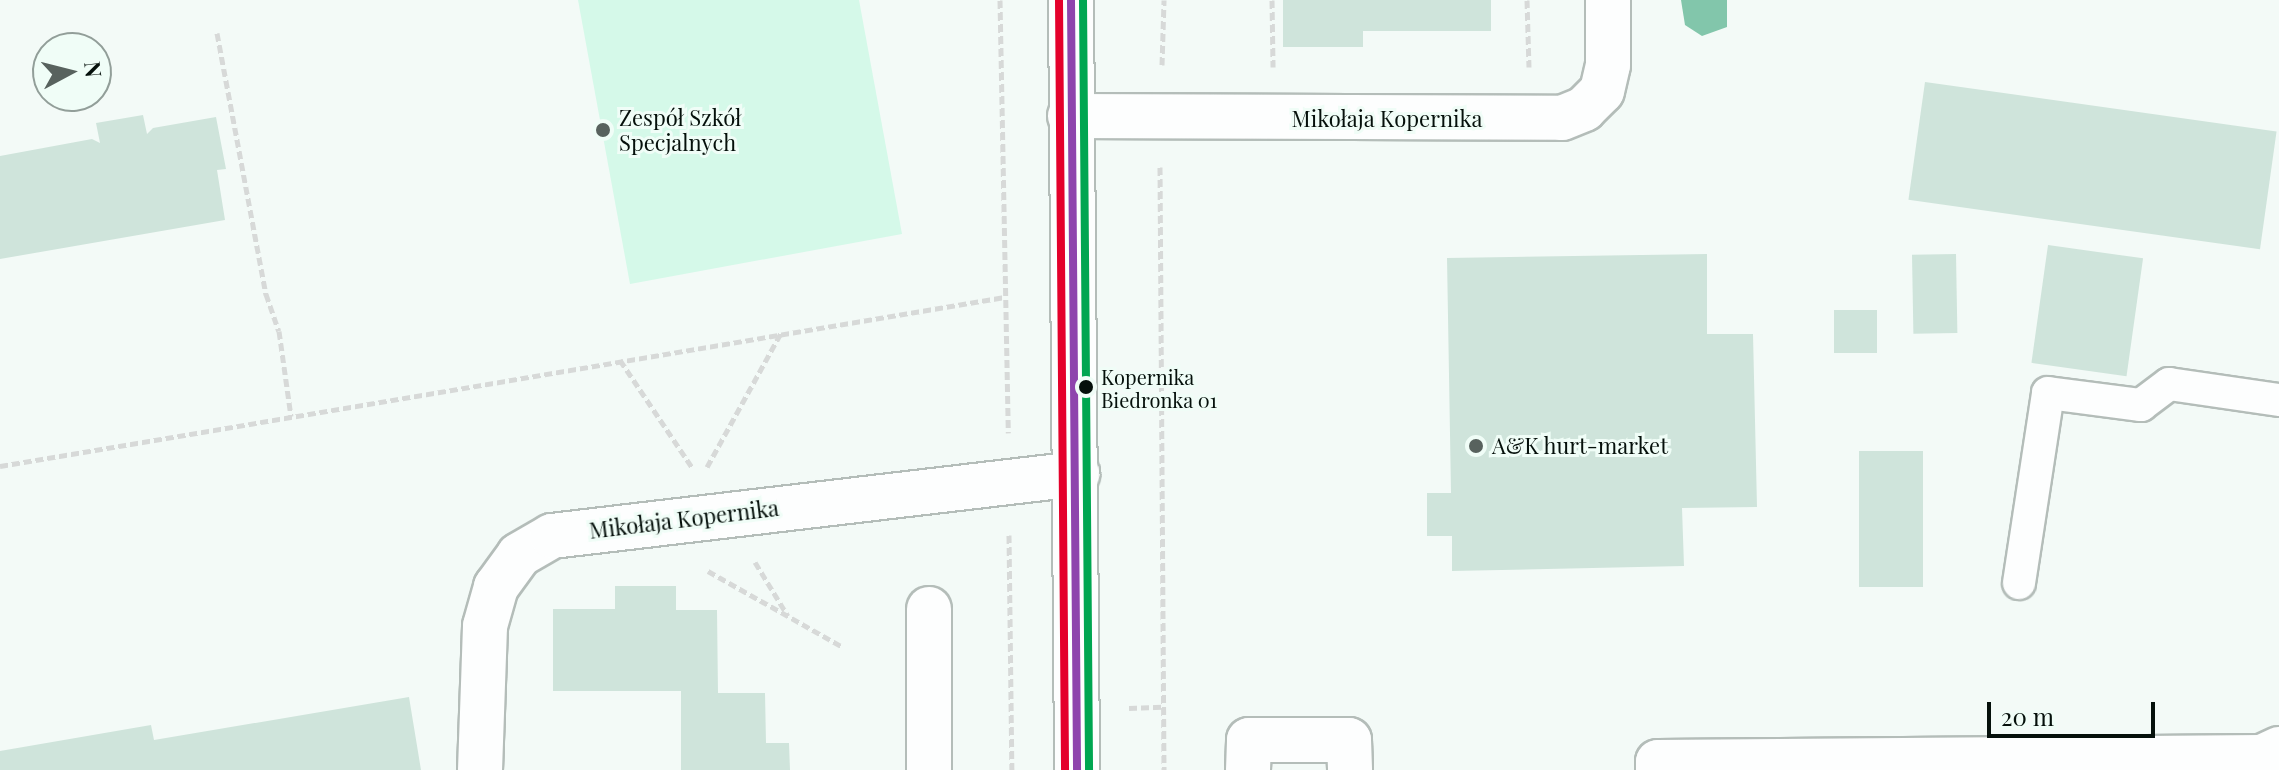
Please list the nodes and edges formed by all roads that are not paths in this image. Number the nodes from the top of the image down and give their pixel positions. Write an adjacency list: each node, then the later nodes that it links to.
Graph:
1 (1071, 0): 3 (street)
2 (1608, 0): 3 (street, Mikołaja Kopernika)
3 (1070, 116): 5 (street)
4 (2279, 400): 6 (lane)
5 (1077, 474): 9 (street, Mikołaja Kopernika); 11 (street)
6 (2019, 583)
7 (929, 609): 10 (street)
8 (2269, 759): 14 (street)
9 (480, 770)
10 (929, 770)
11 (1077, 770)
12 (1248, 770): 13 (street)
13 (1350, 770)
14 (1658, 770)

